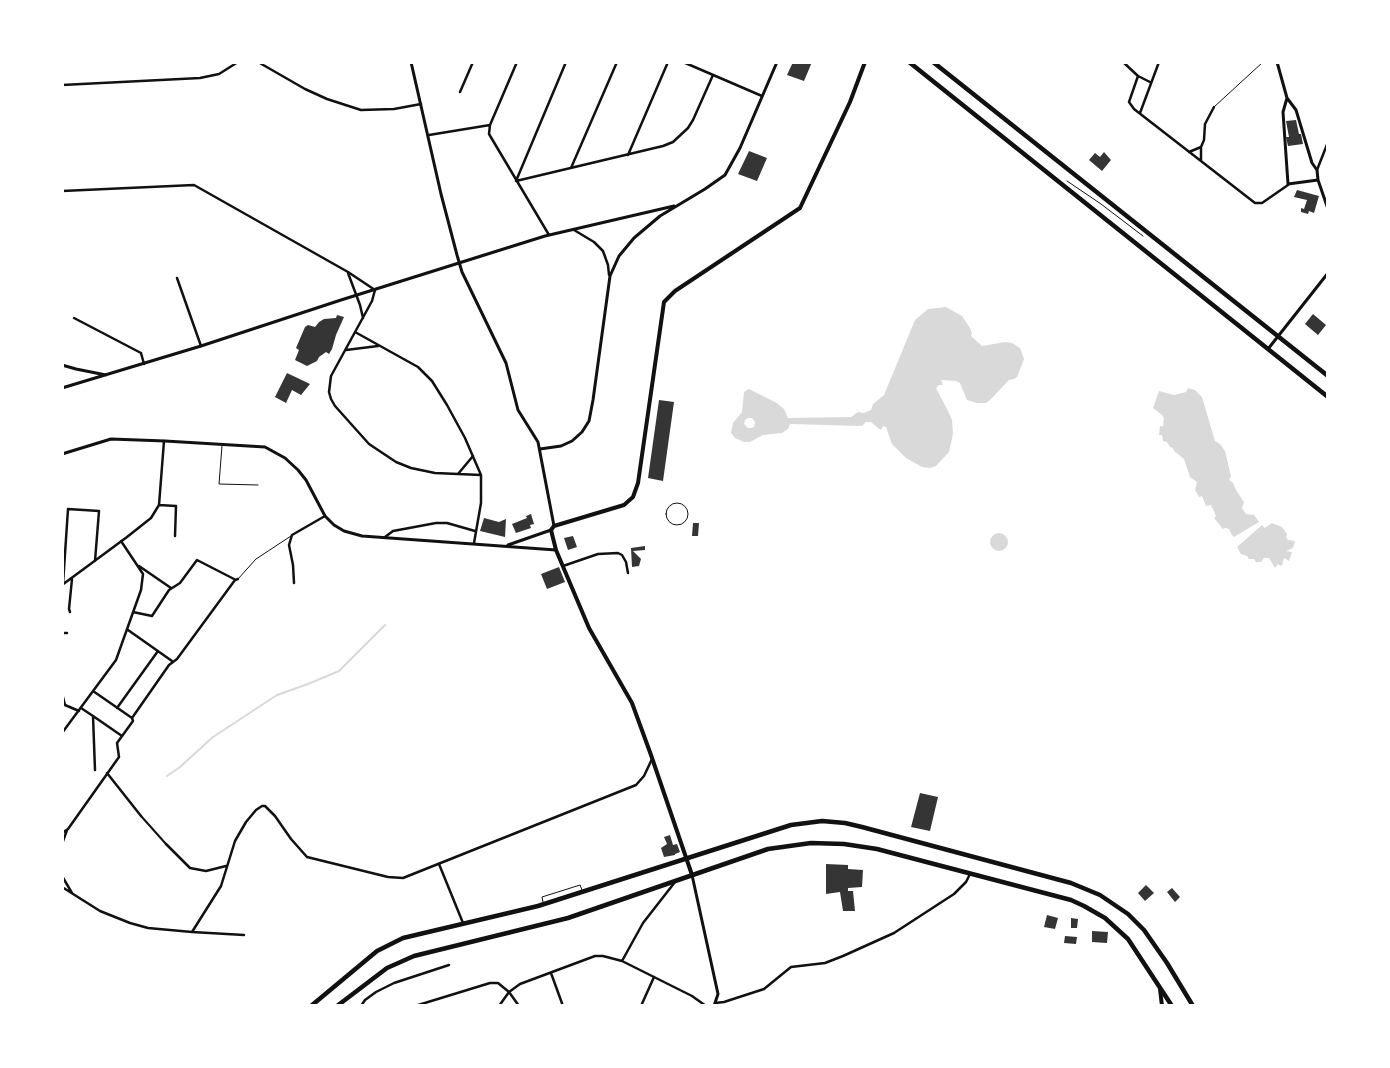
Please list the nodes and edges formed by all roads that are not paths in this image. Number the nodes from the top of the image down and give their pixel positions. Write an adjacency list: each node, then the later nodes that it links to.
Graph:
1 (238, 62): 21 (street)
2 (258, 62): 25 (street)
3 (412, 62): 25 (street)
4 (473, 62): 22 (street)
5 (517, 62): 28 (street)
6 (566, 62): 38 (street)
7 (617, 62): 35 (street)
8 (668, 62): 33 (street)
9 (683, 62): 18 (street)
10 (777, 62): 23 (street)
11 (867, 62): 76 (main road)
12 (909, 62): 58 (main road)
13 (933, 62): 55 (main road)
14 (1123, 62): 19 (street)
15 (1158, 62): 20 (street)
16 (1264, 62): 26 (lane)
17 (1278, 62): 24 (street)
18 (713, 75): 23 (street); 33 (street)
19 (1138, 76): 20 (street); 27 (street)
20 (1151, 82): 27 (street)
21 (62, 85)
22 (460, 92)
23 (763, 96): 41 (street)
24 (1287, 98): 36 (street); 39 (street)
25 (421, 104): 29 (street)
26 (1214, 107): 31 (street)
27 (1140, 114): 32 (street)
28 (490, 125): 29 (street); 38 (street)
29 (428, 135): 45 (street)
30 (1328, 142): 36 (street)
31 (1201, 147): 32 (street); 34 (street)
32 (1189, 152): 34 (street)
33 (628, 155): 35 (street)
34 (1201, 161): 39 (street)
35 (571, 168): 38 (street)
36 (1316, 170): 37 (street)
37 (1318, 180): 39 (street); 42 (street)
38 (516, 181): 44 (street)
39 (1288, 184)
40 (62, 191): 46 (street)
41 (674, 206): 43 (street); 48 (street)
42 (1328, 209)
43 (572, 229): 44 (street); 48 (street)
44 (549, 235): 45 (street)
45 (459, 263): 50 (street); 68 (street)
46 (348, 272): 50 (street); 51 (street)
47 (1328, 273): 55 (street)
48 (610, 276): 68 (street)
49 (177, 278): 56 (street)
50 (375, 290): 51 (street); 53 (street)
51 (356, 295): 53 (street); 56 (street)
52 (74, 318): 60 (street)
53 (363, 319): 54 (street)
54 (355, 332): 57 (street); 59 (street)
55 (1278, 336): 58 (street); 63 (main road)
56 (201, 346): 60 (street)
57 (379, 346): 59 (street); 70 (street)
58 (1268, 349): 65 (main road)
59 (346, 350): 71 (street)
60 (144, 364): 62 (street)
61 (62, 365): 62 (street)
62 (109, 375): 64 (street)
63 (1328, 376)
64 (62, 388)
65 (1328, 397)
66 (164, 441): 67 (street); 69 (street); 74 (street)
67 (222, 444): 73 (lane); 75 (street)
68 (540, 450): 76 (street)
69 (62, 454)
70 (473, 456): 71 (street); 72 (street)
71 (457, 474): 72 (street)
72 (481, 475): 78 (street)
73 (258, 486)
74 (159, 505): 79 (street); 82 (street)
75 (324, 516): 80 (street); 81 (street)
76 (554, 526): 77 (main road)
77 (551, 530): 84 (street); 85 (main road)
78 (475, 531): 81 (street); 83 (street)
79 (175, 536)
80 (292, 536): 91 (lane); 92 (street)
81 (385, 537): 83 (street)
82 (122, 542): 86 (street); 87 (street)
83 (474, 543): 84 (street)
84 (507, 545): 85 (street)
85 (556, 550): 88 (main road)
86 (96, 561): 90 (street); 93 (street)
87 (138, 565): 94 (street); 96 (street)
88 (563, 566): 89 (street); 110 (main road)
89 (628, 573)
90 (72, 579): 93 (street); 95 (street)
91 (236, 579): 94 (street); 101 (street)
92 (294, 584)
93 (63, 585)
94 (171, 588): 96 (street)
95 (70, 612)
96 (133, 612): 97 (street)
97 (128, 630): 100 (street); 102 (street)
98 (62, 633): 99 (street)
99 (67, 633)
100 (158, 651): 101 (street); 104 (street)
101 (172, 661): 107 (street)
102 (93, 691): 104 (street); 105 (street)
103 (62, 693): 105 (street)
104 (117, 708): 107 (street)
105 (80, 709): 106 (street); 108 (street)
106 (93, 716): 109 (street); 111 (street)
107 (132, 719): 109 (street)
108 (62, 733)
109 (122, 736): 112 (street)
110 (652, 758): 118 (main road); 119 (street)
111 (95, 770)
112 (107, 773): 113 (street); 114 (street)
113 (141, 816): 117 (street)
114 (68, 829): 115 (street); 116 (street)
115 (62, 833)
116 (62, 844)
117 (166, 844): 120 (street)
118 (687, 859): 122 (main road); 126 (main road); 150 (main road)
119 (439, 864): 120 (street); 129 (street)
120 (226, 866): 130 (street)
121 (970, 874): 122 (main road); 136 (main road); 138 (street)
122 (692, 875): 124 (main road); 138 (street)
123 (62, 876): 127 (street)
124 (675, 881): 132 (street); 140 (main road)
125 (62, 887): 127 (street)
126 (583, 893): 128 (main road); 128 (lane)
127 (73, 894): 130 (street)
128 (544, 905): 129 (main road)
129 (463, 924): 139 (main road)
130 (192, 932): 131 (street)
131 (244, 935)
132 (622, 961): 134 (street); 135 (street)
133 (449, 965): 141 (street)
134 (551, 973): 137 (street); 145 (street)
135 (654, 977): 146 (street); 147 (street)
136 (1158, 984): 148 (main road); 149 (main road)
137 (509, 992): 142 (street); 143 (street); 144 (street)
138 (715, 1004)
139 (311, 1006)
140 (337, 1006)
141 (361, 1006)
142 (415, 1006)
143 (499, 1006)
144 (519, 1006)
145 (563, 1006)
146 (641, 1006)
147 (706, 1006)
148 (1162, 1006)
149 (1172, 1006)
150 (1193, 1006)

